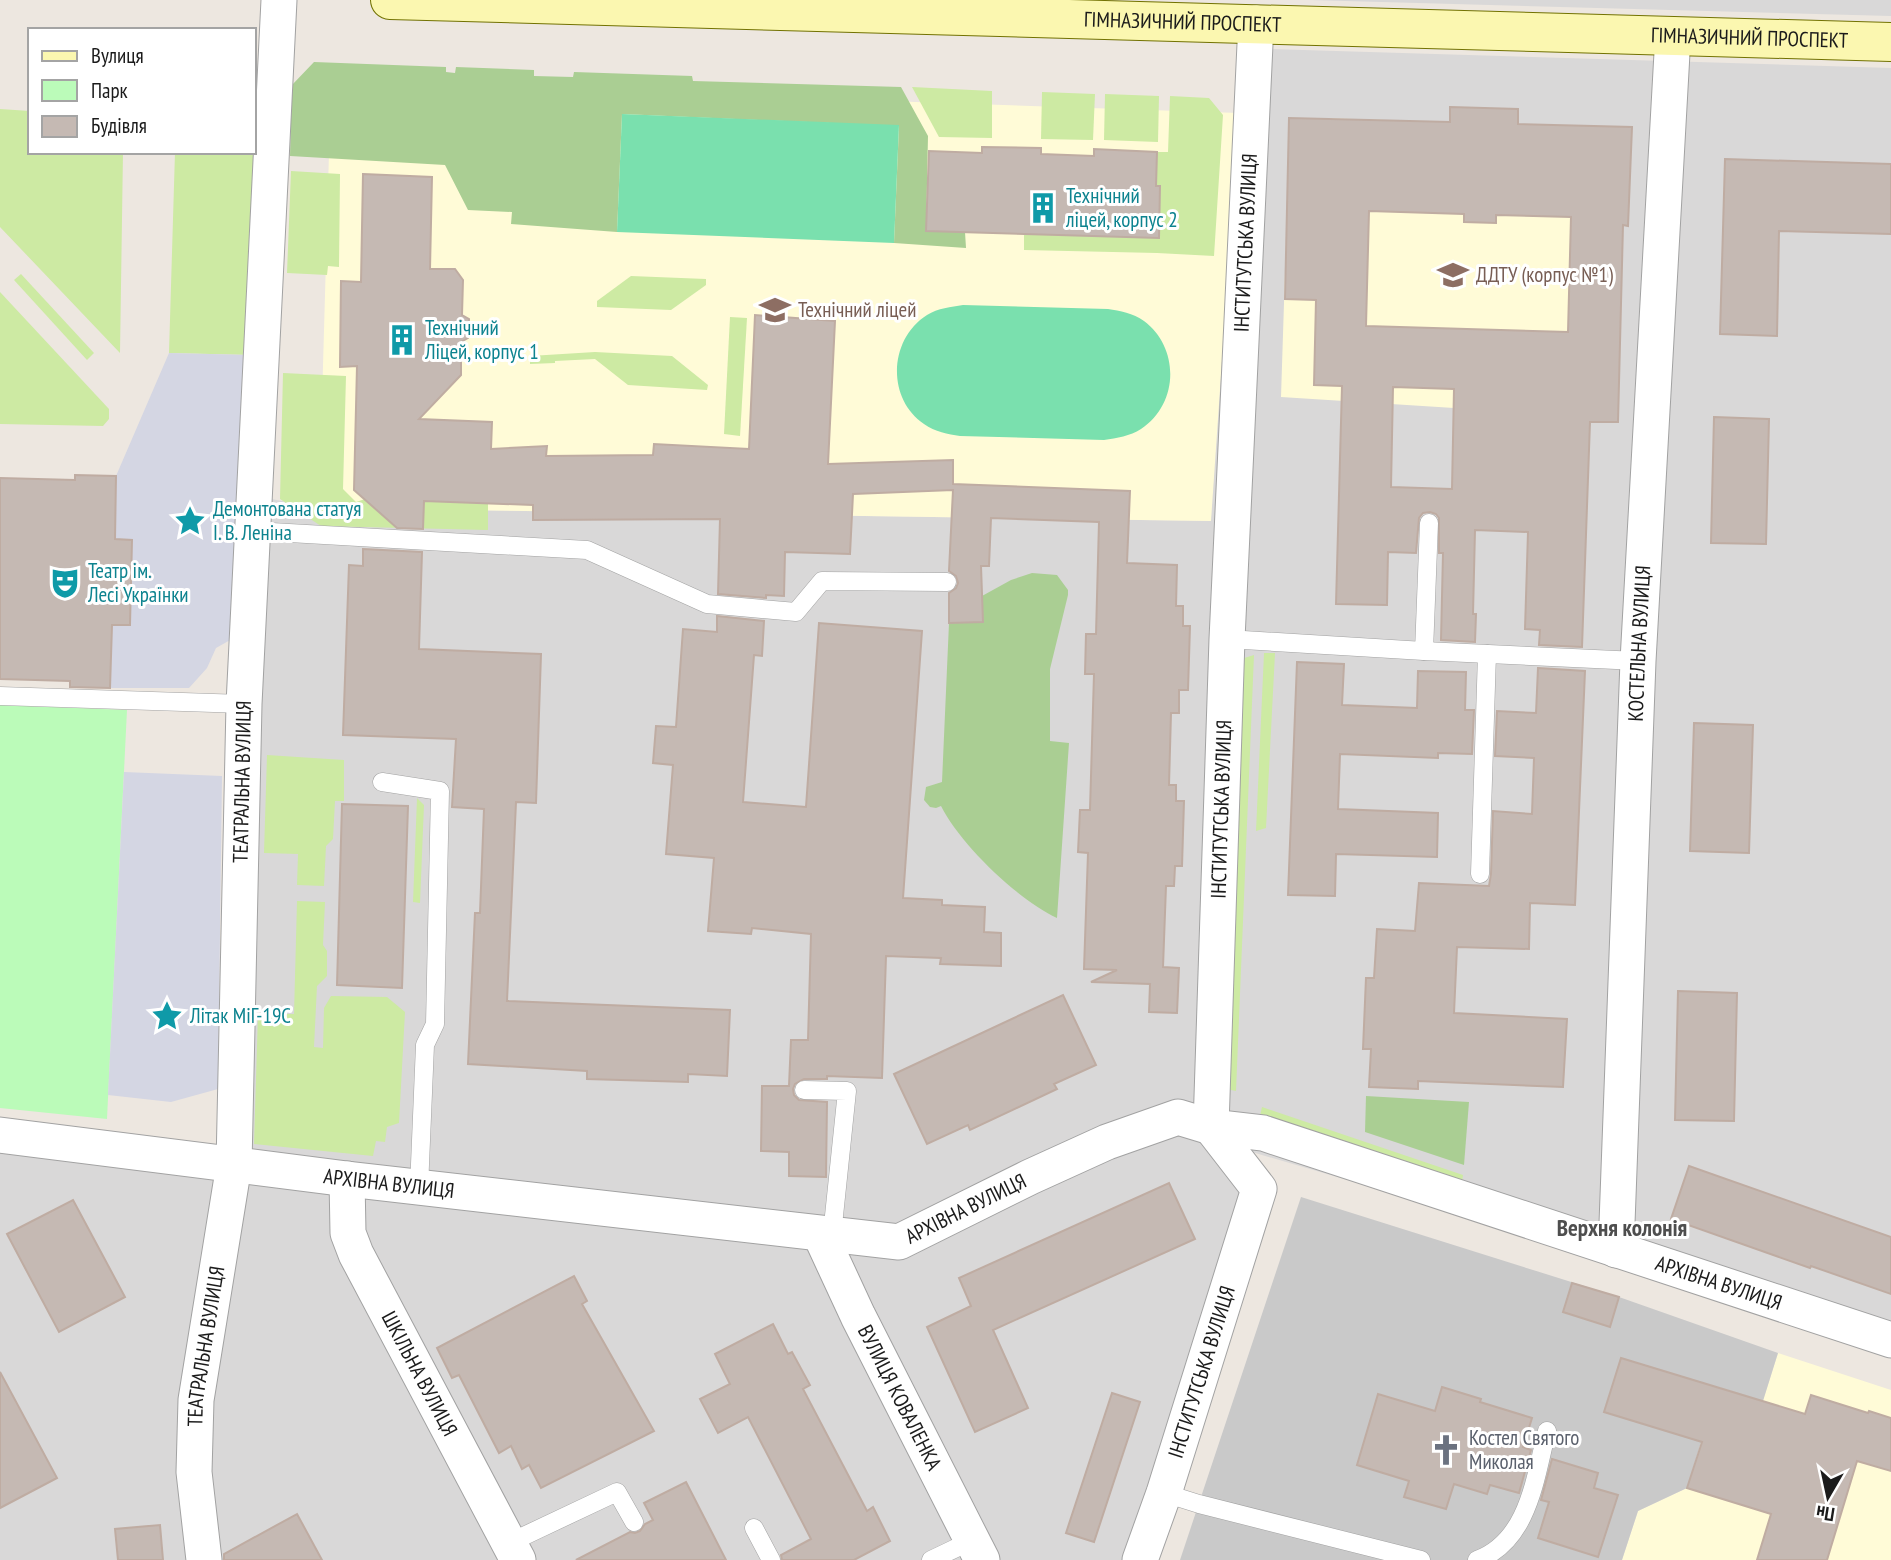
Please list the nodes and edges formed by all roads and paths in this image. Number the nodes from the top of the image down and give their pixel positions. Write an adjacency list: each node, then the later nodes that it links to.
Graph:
1 (279, 0): 8 (street, ТЕАТРАЛЬНА ВУЛИЦЯ)
2 (390, 0): 3 (main road, ГІМНАЗИЧНИЙ ПРОСПЕКТ)
3 (847, 7): 4 (main road, ГІМНАЗИЧНИЙ ПРОСПЕКТ)
4 (1256, 23): 5 (main road, ГІМНАЗИЧНИЙ ПРОСПЕКТ); 10 (street, ІНСТИТУТСЬКА ВУЛИЦЯ)
5 (1673, 35): 6 (main road, ГІМНАЗИЧНИЙ ПРОСПЕКТ); 13 (street, КОСТЕЛЬНА ВУЛИЦЯ)
6 (1891, 42)
7 (1429, 523): 11 (lane)
8 (253, 531): 9 (lane); 15 (street, ТЕАТРАЛЬНА ВУЛИЦЯ)
9 (947, 582)
10 (1227, 639): 11 (lane); 19 (street, ІНСТИТУТСЬКА ВУЛИЦЯ)
11 (1423, 651): 12 (lane)
12 (1487, 654): 13 (lane); 17 (lane)
13 (1638, 661): 25 (street, КОСТЕЛЬНА ВУЛИЦЯ)
14 (0, 696): 15 (lane)
15 (244, 704): 21 (street, ТЕАТРАЛЬНА ВУЛИЦЯ)
16 (382, 782): 23 (lane)
17 (1480, 874)
18 (804, 1090): 24 (lane)
19 (1211, 1127): 24 (street, АРХІВНА ВУЛИЦЯ); 25 (street, АРХІВНА ВУЛИЦЯ); 28 (street, ІНСТИТУТСЬКА ВУЛИЦЯ)
20 (0, 1135): 21 (street, АРХІВНА ВУЛИЦЯ)
21 (234, 1165): 22 (street, АРХІВНА ВУЛИЦЯ); 33 (street, ТЕАТРАЛЬНА ВУЛИЦЯ)
22 (347, 1179): 23 (street, АРХІВНА ВУЛИЦЯ); 32 (street, ШКІЛЬНА ВУЛИЦЯ)
23 (419, 1188): 24 (street, АРХІВНА ВУЛИЦЯ)
24 (826, 1234): 31 (street, ВУЛИЦЯ КОВАЛЕНКА)
25 (1616, 1251): 26 (street, АРХІВНА ВУЛИЦЯ)
26 (1891, 1340)
27 (1547, 1431): 38 (lane)
28 (1164, 1493): 36 (street, ІНСТИТУТСЬКА ВУЛИЦЯ); 37 (lane)
29 (634, 1522): 32 (lane)
30 (754, 1528): 34 (lane)
31 (978, 1550): 35 (lane)
32 (513, 1552)
33 (204, 1560)
34 (771, 1560)
35 (931, 1560)
36 (1140, 1560)
37 (1421, 1560)
38 (1477, 1560)

